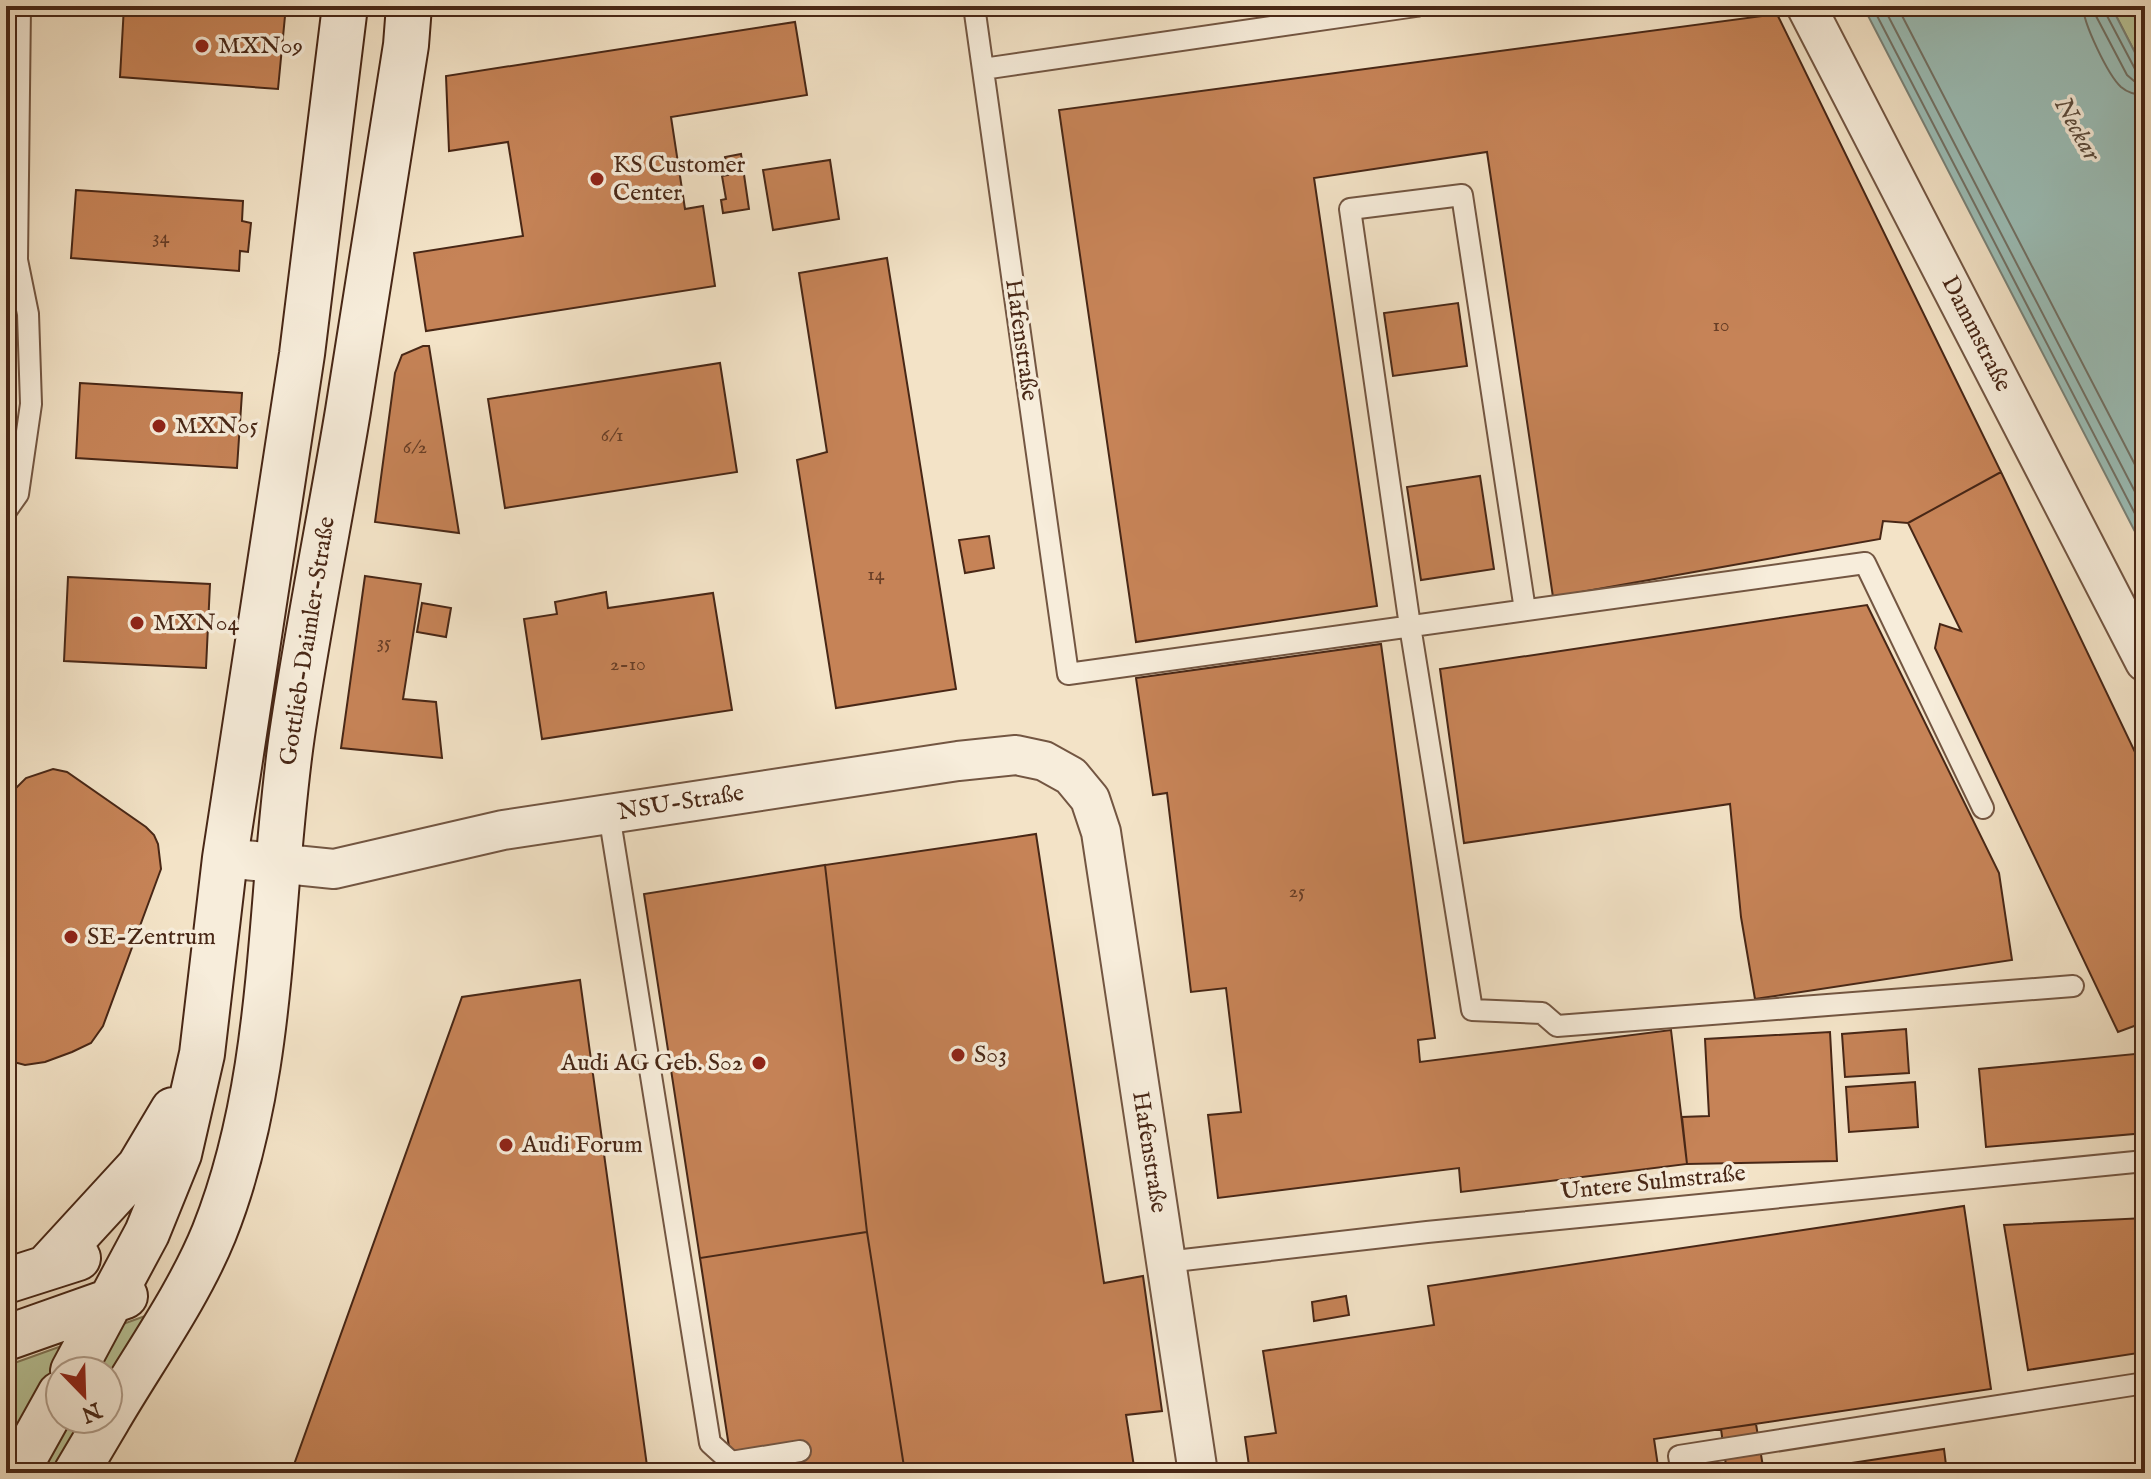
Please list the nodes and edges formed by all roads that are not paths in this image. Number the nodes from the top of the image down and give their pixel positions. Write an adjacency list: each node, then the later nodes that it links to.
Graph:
1 (20, 6): 8 (lane)
2 (345, 6): 15 (main road, Gottlieb-Daimler-Straße)
3 (409, 6): 16 (main road, Gottlieb-Daimler-Straße)
4 (974, 6): 7 (lane, Hafenstraße)
5 (1416, 6): 7 (lane)
6 (1806, 6): 11 (street, Dammstraße)
7 (983, 69): 10 (lane, Hafenstraße)
8 (6, 511)
9 (1525, 610): 10 (lane); 10 (lane); 12 (lane)
10 (1410, 626): 17 (lane)
11 (2145, 662)
12 (1983, 808)
13 (609, 814): 14 (street, NSU-Straße); 16 (street, NSU-Straße); 32 (lane)
14 (1101, 832): 21 (street, Hafenstraße)
15 (225, 858): 16 (street, NSU-Straße); 18 (main road, Gottlieb-Daimler-Straße)
16 (276, 863): 23 (main road, Gottlieb-Daimler-Straße)
17 (2073, 986)
18 (202, 1054): 20 (main road, Gottlieb-Daimler-Straße); 22 (main road, Gottlieb-Daimler-Straße)
19 (2145, 1161): 21 (lane, Untere Sulmstraße)
20 (139, 1250): 22 (main road); 23 (main road); 25 (main road, Gottlieb-Daimler-Straße)
21 (1166, 1262): 35 (street, Hafenstraße)
22 (49, 1265): 24 (main road)
23 (195, 1271): 25 (main road); 29 (main road)
24 (6, 1281)
25 (111, 1301): 26 (main road); 27 (main road)
26 (6, 1338)
27 (82, 1355)
28 (2145, 1383): 36 (lane)
29 (124, 1392)
30 (44, 1423): 33 (main road)
31 (99, 1435): 34 (main road)
32 (800, 1451)
33 (16, 1473)
34 (76, 1473)
35 (1198, 1473)
36 (1682, 1473)

